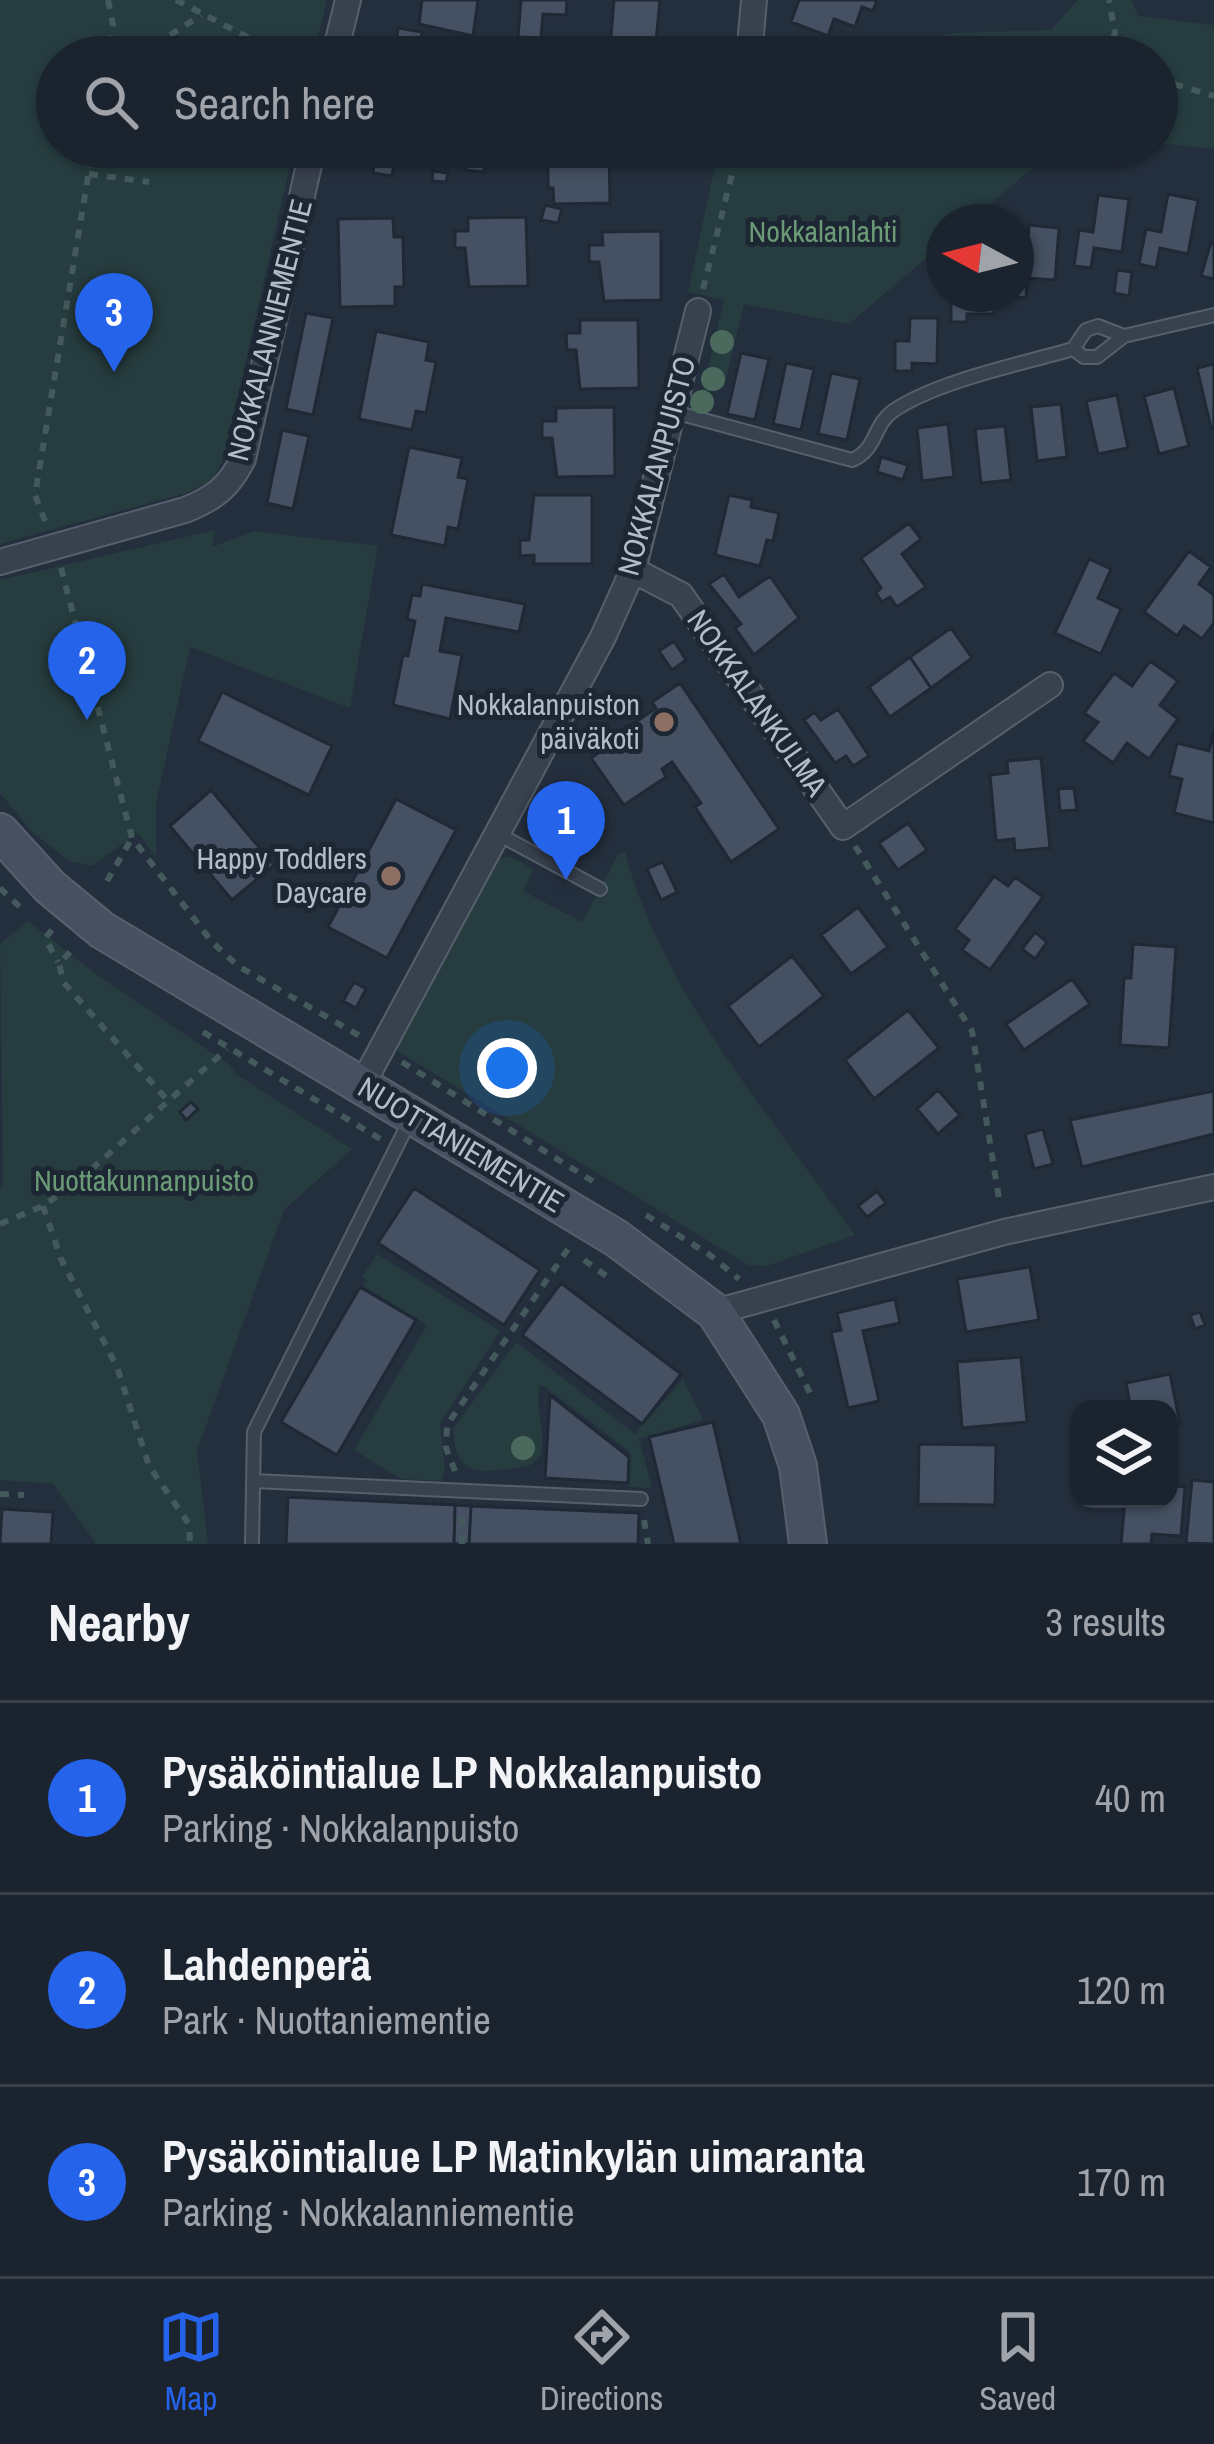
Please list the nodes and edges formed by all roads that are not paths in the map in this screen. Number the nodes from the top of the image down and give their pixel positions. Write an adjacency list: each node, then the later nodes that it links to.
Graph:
1 (348, 0): 3 (street)
2 (754, 0): 4 (street)
3 (339, 36)
4 (751, 36)
5 (309, 168): 11 (street, NOKKALANNIEMENTIE)
6 (698, 311): 10 (street, NOKKALANPUISTO)
7 (1214, 315): 8 (lane)
8 (1124, 336): 9 (lane); 9 (lane)
9 (1073, 349): 10 (lane)
10 (673, 412): 12 (street, NOKKALANPUISTO)
11 (0, 562)
12 (633, 570): 13 (street, NOKKALANKULMA); 15 (street, NOKKALANPUISTO)
13 (1050, 685)
14 (0, 832): 17 (main road, NUOTTANIEMENTIE)
15 (498, 834): 16 (lane); 17 (street, NOKKALANPUISTO)
16 (600, 889)
17 (362, 1085): 18 (main road, NUOTTANIEMENTIE)
18 (405, 1132): 20 (main road, NUOTTANIEMENTIE); 21 (lane)
19 (1214, 1187): 20 (street)
20 (715, 1312): 24 (main road, NUOTTANIEMENTIE)
21 (253, 1480): 22 (lane); 23 (lane)
22 (641, 1499)
23 (252, 1544)
24 (808, 1544)

